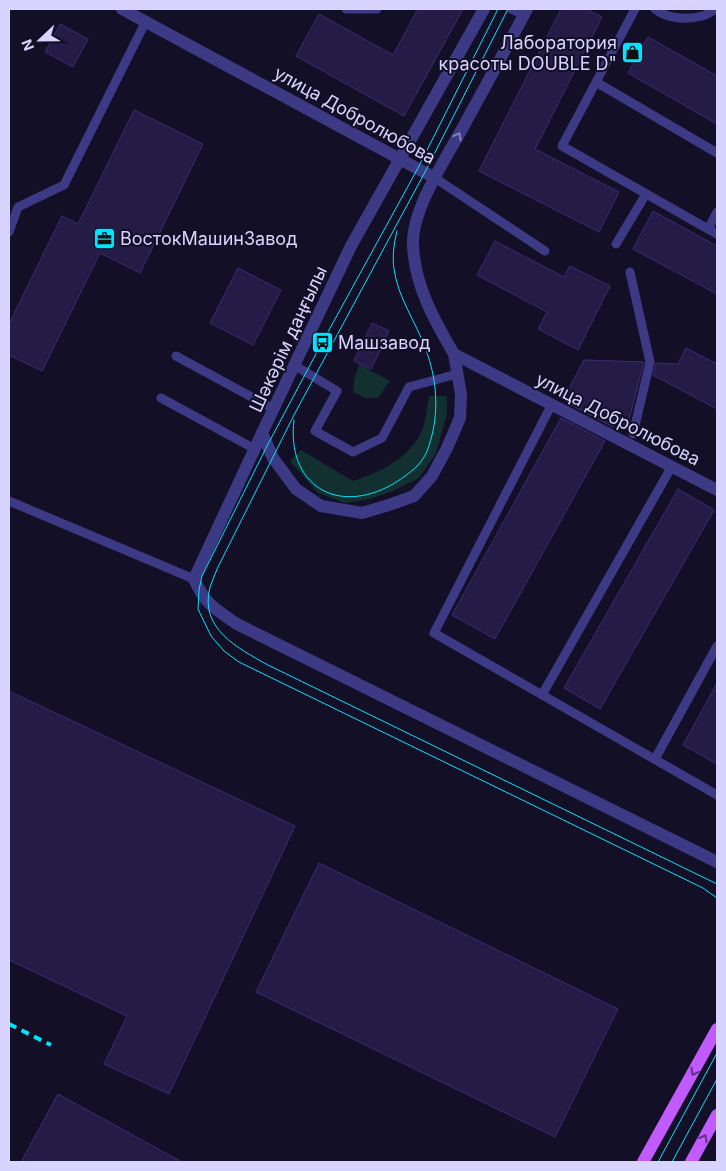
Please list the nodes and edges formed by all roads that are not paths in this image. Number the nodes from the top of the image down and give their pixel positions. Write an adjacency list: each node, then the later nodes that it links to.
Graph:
1 (122, 9): 10 (street, улица Добролюбова)
2 (346, 9): 3 (lane)
3 (377, 9)
4 (484, 9): 13 (street, Шәкәрім даңғылы)
5 (511, 9): 9 (lane)
6 (635, 9): 11 (lane)
7 (655, 9): 8 (lane)
8 (716, 9)
9 (526, 12): 14 (street, one-way to 9)
10 (146, 22): 13 (street, улица Добролюбова); 18 (lane)
11 (596, 82): 12 (lane); 15 (lane)
12 (717, 153)
13 (401, 159): 14 (street, улица Добролюбова); 25 (street, Шәкәрім даңғылы)
14 (435, 178): 21 (lane); 23 (street, улица Добролюбова)
15 (646, 194): 17 (lane); 20 (lane)
16 (717, 212): 17 (lane)
17 (708, 229): 19 (lane)
18 (9, 232)
19 (717, 234)
20 (616, 244)
21 (546, 251)
22 (630, 272): 31 (lane)
23 (454, 354): 26 (street, Шәкәрім даңғылы); 28 (street, улица Добролюбова)
24 (176, 356): 29 (lane)
25 (294, 365): 26 (lane); 29 (street, Шәкәрім даңғылы)
26 (457, 374): 30 (street, Шәкәрім даңғылы)
27 (161, 398): 32 (lane)
28 (552, 404): 33 (street, улица Добролюбова); 38 (lane)
29 (274, 409): 30 (street, Шәкәрім даңғылы)
30 (262, 434): 32 (street)
31 (632, 434)
32 (255, 449): 36 (street)
33 (672, 466): 34 (street, улица Добролюбова); 38 (lane)
34 (717, 490)
35 (9, 501): 36 (lane)
36 (194, 579): 41 (street)
37 (717, 646): 39 (lane)
38 (542, 695): 39 (lane)
39 (655, 760): 40 (lane)
40 (717, 795)
41 (717, 862)
42 (717, 1029): 44 (main road, one-way to 44)
43 (717, 1114): 45 (main road, one-way to 43)
44 (643, 1162)
45 (691, 1162)

